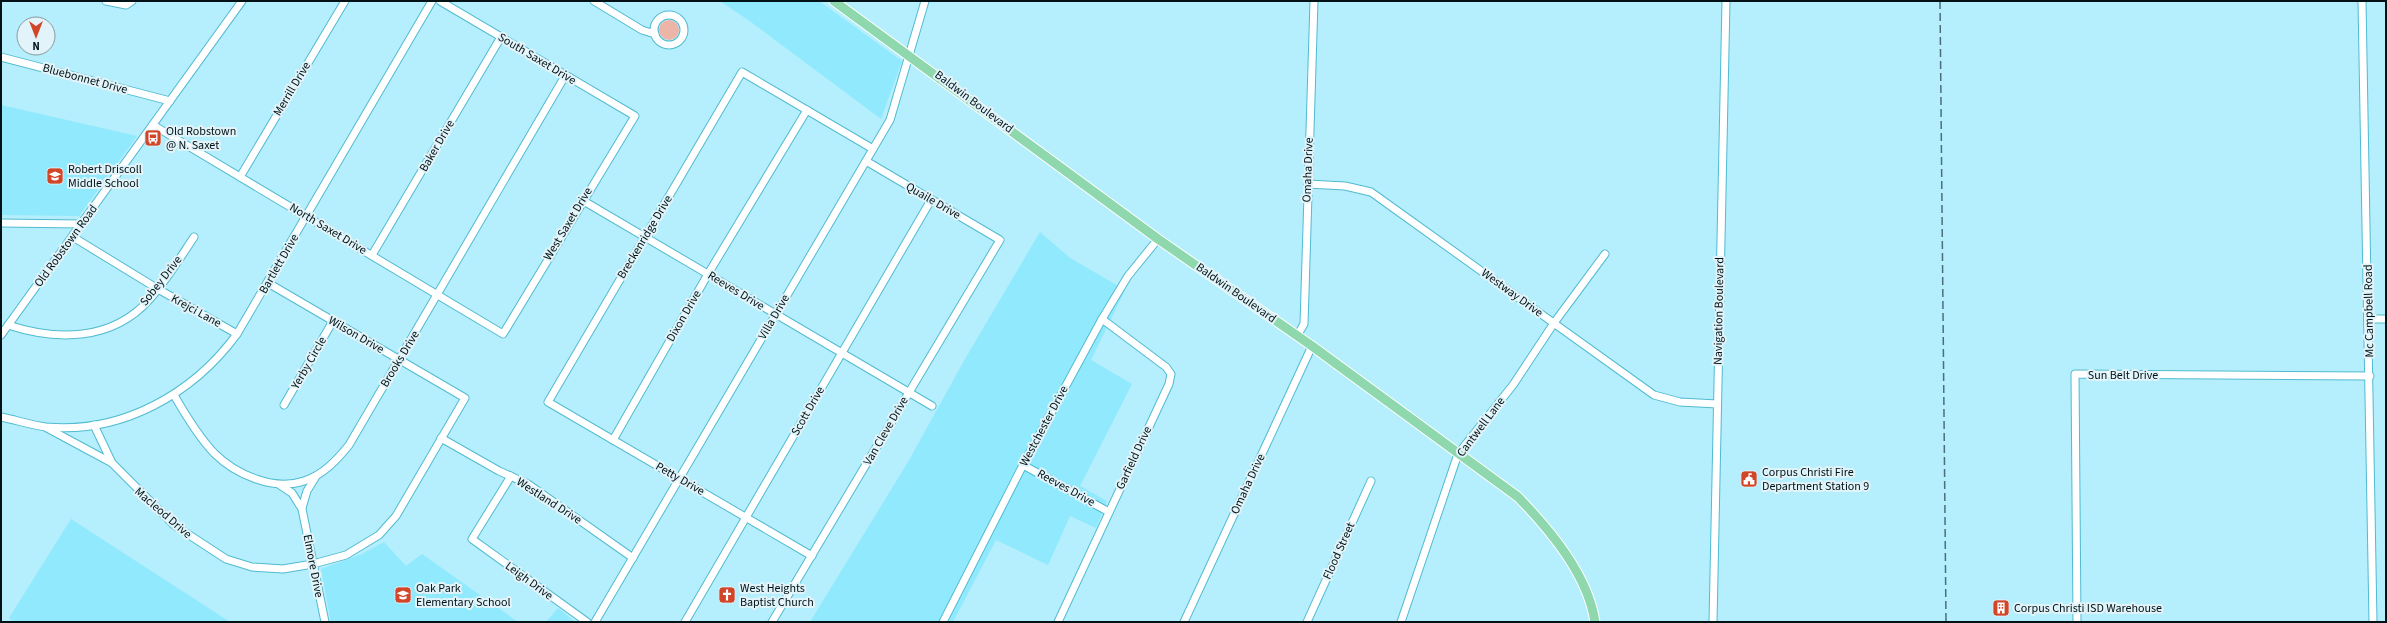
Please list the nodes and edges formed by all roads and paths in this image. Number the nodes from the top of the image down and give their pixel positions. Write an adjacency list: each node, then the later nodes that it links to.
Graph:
1 (106, 1): 2 (street)
2 (132, 1)
3 (242, 1): 18 (street, Old Robstown Road)
4 (345, 1): 24 (street, Merrill Drive)
5 (432, 1): 28 (street, Bartlett Drive)
6 (440, 1): 14 (street, South Saxet Drive)
7 (594, 1): 13 (street)
8 (834, 1): 15 (main road, Baldwin Boulevard)
9 (925, 1): 15 (street, Villa Drive)
10 (1314, 1): 25 (street, Omaha Drive)
11 (1726, 1): 62 (street, Navigation Boulevard)
12 (2362, 1): 44 (street, Mc Campbell Road)
13 (655, 34): 13 (street)
14 (501, 37): 17 (street, South Saxet Drive); 37 (street, Baker Drive)
15 (910, 55): 22 (street, Villa Drive); 34 (main road, Baldwin Boulevard)
16 (1, 57): 18 (street, Bluebonnet Drive)
17 (565, 76): 20 (street, South Saxet Drive); 41 (street, Brooks Drive)
18 (170, 101): 21 (street, Old Robstown Road)
19 (807, 110): 22 (street); 33 (street, Breckenridge Drive); 38 (street, Dixon Drive)
20 (635, 116): 26 (street, West Saxet Drive)
21 (153, 125): 24 (street, North Saxet Drive); 30 (street, Old Robstown Road)
22 (873, 149): 23 (street, Villa Drive)
23 (866, 161): 27 (street, Quaile Drive); 42 (street, Villa Drive)
24 (240, 177): 28 (street, North Saxet Drive)
25 (1308, 184): 47 (street, Westway Drive); 52 (street, Omaha Drive)
26 (582, 200): 33 (street, Reeves Drive); 50 (street, West Saxet Drive)
27 (932, 200): 35 (street, Quaile Drive); 54 (street, Scott Drive)
28 (306, 216): 37 (street, North Saxet Drive); 39 (street, Bartlett Drive)
29 (1, 223): 30 (street)
30 (82, 224): 31 (street, Old Robstown Road)
31 (73, 237): 40 (street, Krejci Lane); 48 (street, Old Robstown Road)
32 (194, 238): 40 (street, Sobey Drive)
33 (646, 238): 38 (street, Reeves Drive); 60 (street, Breckenridge Drive)
34 (1158, 239): 43 (street, Westchester Drive); 52 (main road, Baldwin Boulevard)
35 (1000, 240): 57 (street, Van Cleve Drive)
36 (1606, 254): 47 (street, Cantwell Lane)
37 (372, 255): 41 (street, North Saxet Drive)
38 (708, 274): 42 (street, Reeves Drive); 68 (street, Dixon Drive)
39 (268, 283): 46 (street, Wilson Drive); 49 (street, Bartlett Drive)
40 (158, 289): 48 (street, Sobey Drive); 49 (street, Krejci Lane)
41 (438, 295): 50 (street, North Saxet Drive); 55 (street, Brooks Drive)
42 (775, 314): 54 (street, Reeves Drive); 74 (street, Villa Drive)
43 (1102, 319): 71 (street, Westchester Drive); 78 (street, Garfield Drive)
44 (2369, 319): 45 (street); 56 (street, Mc Campbell Road)
45 (2386, 319)
46 (333, 321): 55 (street, Wilson Drive); 61 (street, Yerby Circle)
47 (1554, 323): 62 (street, Westway Drive); 69 (street, Cantwell Lane)
48 (8, 325): 51 (street, Old Robstown Road)
49 (238, 334): 58 (street, Bartlett Drive)
50 (503, 334)
51 (1, 335)
52 (1297, 336): 53 (main road, Baldwin Boulevard)
53 (1312, 346): 69 (main road, Baldwin Boulevard); 90 (street, Omaha Drive)
54 (841, 353): 57 (street, Reeves Drive); 79 (street, Scott Drive)
55 (399, 360): 59 (street, Wilson Drive); 72 (street, Brooks Drive)
56 (2370, 376): 95 (street, Sun Belt Drive); 96 (street, Mc Campbell Road)
57 (908, 392): 63 (street, Reeves Drive); 80 (street, Van Cleve Drive)
58 (174, 396): 65 (street, Bartlett Drive); 76 (street, Brooks Drive)
59 (465, 398): 67 (street, Macleod Drive)
60 (548, 402): 68 (street, Petty Drive)
61 (284, 404)
62 (1717, 404): 94 (street, Navigation Boulevard)
63 (932, 406)
64 (1, 417): 66 (street, Bartlett Drive)
65 (94, 425): 66 (street, Bartlett Drive); 70 (street, Macleod Drive)
66 (45, 427): 70 (street, Bartlett Drive)
67 (441, 438): 73 (street, Westland Drive); 82 (street, Macleod Drive)
68 (613, 440): 74 (street, Petty Drive)
69 (1458, 454): 92 (street, Cantwell Lane); 93 (main road, Baldwin Boulevard)
70 (112, 464): 82 (street, Macleod Drive)
71 (1023, 465): 78 (street, Reeves Drive); 88 (street, Westchester Drive)
72 (318, 474): 76 (street, Brooks Drive); 77 (street, Elmore Drive)
73 (511, 476): 81 (street, Westland Drive); 84 (street, Leigh Drive)
74 (679, 479): 79 (street, Petty Drive); 81 (street, Villa Drive)
75 (1371, 481): 91 (street, Flood Street)
76 (276, 483): 77 (street, Elmore Drive)
77 (302, 510): 82 (street, Elmore Drive)
78 (1109, 512): 89 (street, Garfield Drive)
79 (746, 518): 80 (street, Petty Drive); 86 (street, Scott Drive)
80 (812, 556): 87 (street, Van Cleve Drive)
81 (633, 558): 85 (street, Villa Drive)
82 (313, 564): 83 (street, Elmore Drive)
83 (325, 622)
84 (587, 622)
85 (595, 622)
86 (685, 622)
87 (772, 622)
88 (943, 622)
89 (1058, 622)
90 (1184, 622)
91 (1307, 622)
92 (1401, 622)
93 (1595, 622)
94 (1713, 622)
95 (2076, 622)
96 (2373, 622)

